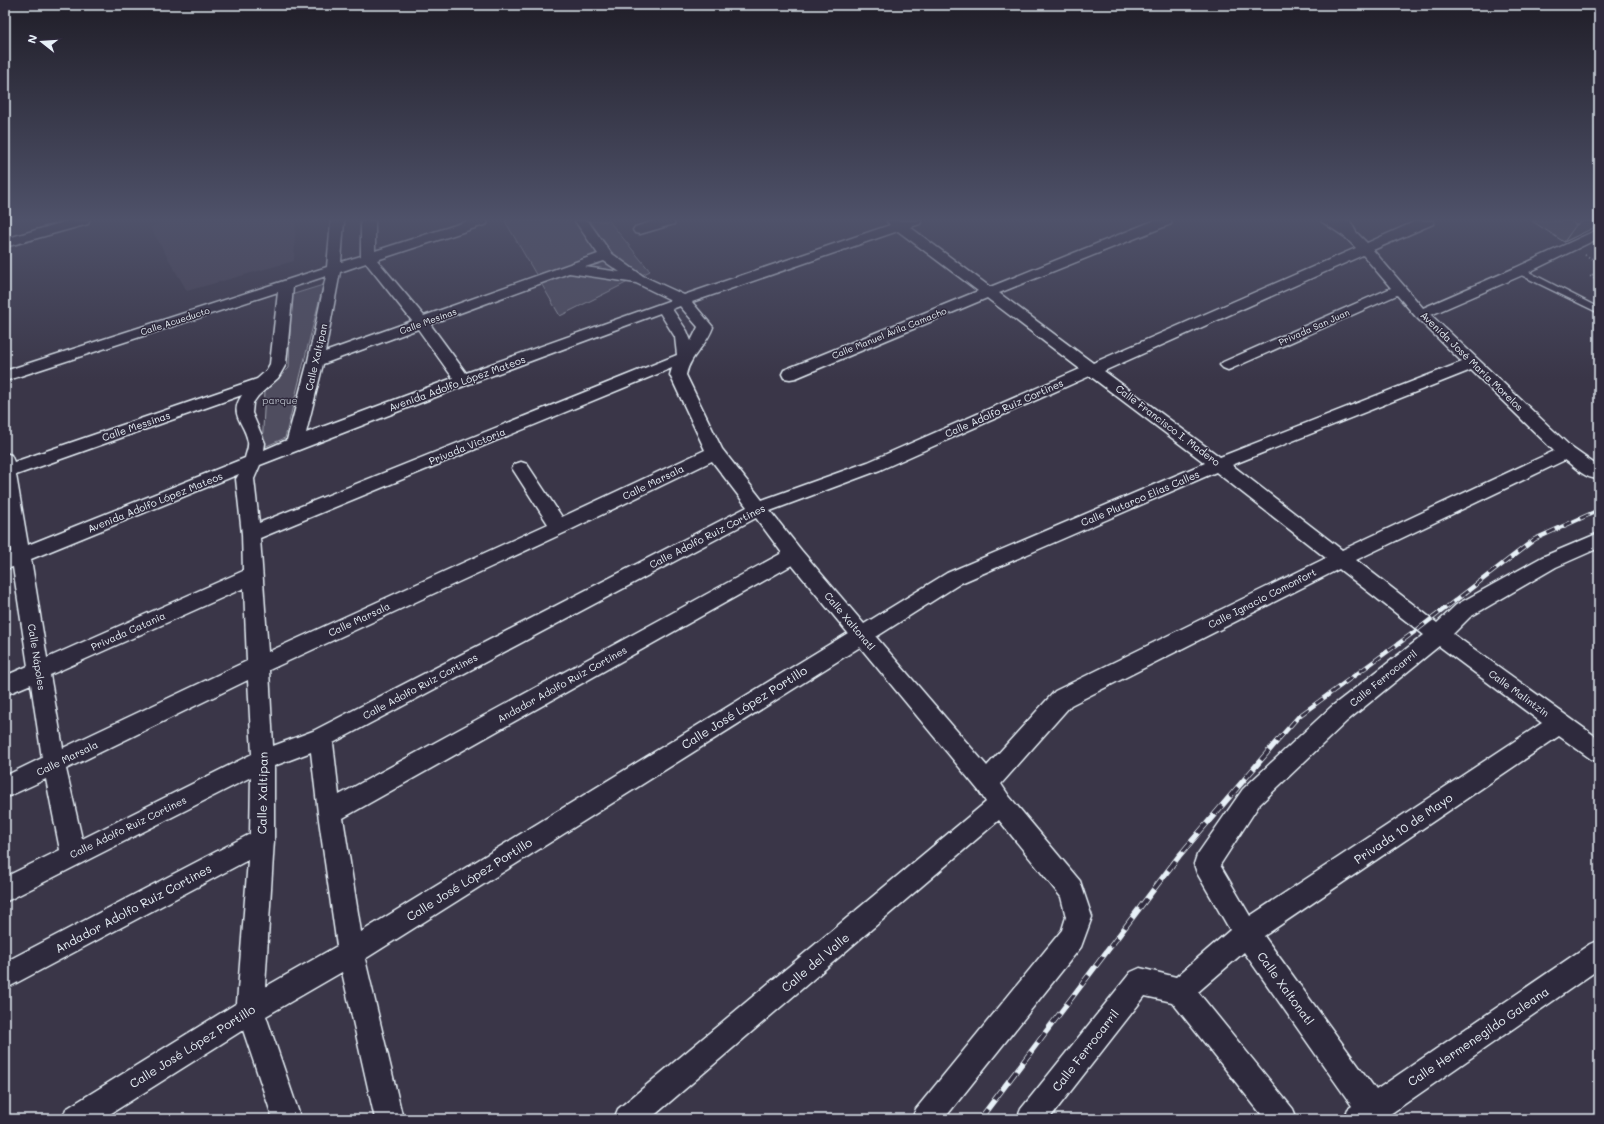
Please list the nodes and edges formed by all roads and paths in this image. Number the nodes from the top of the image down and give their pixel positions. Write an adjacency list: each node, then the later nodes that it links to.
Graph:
1 (321, 273): 17 (street, Calle Acueducto)
2 (333, 273): 26 (street, Calle Xaltipan)
3 (382, 273): 24 (street)
4 (554, 273): 24 (street, Calle Mesinas)
5 (598, 273): 15 (street)
6 (630, 273): 15 (street)
7 (759, 273): 20 (street, Avenida Adolfo López Mateos)
8 (966, 273): 19 (street, Calle Francisco I. Madero)
9 (1035, 273): 19 (street, Calle Manuel Ávila Camacho)
10 (1310, 273): 29 (street, Calle Adolfo Ruiz Cortines)
11 (1387, 273): 18 (street, Avenida José María Morelos)
12 (1514, 273): 23 (street)
13 (1525, 273): 22 (lane)
14 (1594, 273): 16 (path)
15 (638, 279): 20 (street)
16 (1599, 281)
17 (286, 286): 31 (street, Calle Acueducto); 33 (street, Calle Xaltipan)
18 (1400, 289): 23 (street, Avenida José María Morelos); 28 (street, Privada San Juan)
19 (989, 292): 29 (street, Calle Francisco I. Madero); 30 (street, Calle Manuel Ávila Camacho)
20 (683, 300): 21 (street, Avenida Adolfo López Mateos); 25 (street)
21 (664, 308): 25 (street, Calle Xaltonatl); 32 (street, Avenida Adolfo López Mateos)
22 (1599, 311)
23 (1422, 314): 27 (street, Avenida José María Morelos)
24 (421, 323): 26 (street, Calle Mesinas); 32 (street)
25 (683, 358): 35 (street, Calle Xaltonatl); 44 (street, Privada Victoria)
26 (316, 361): 34 (street, Calle Xaltipan)
27 (1474, 363): 36 (street, Avenida José María Morelos); 38 (street, Calle Plutarco Elías Calles)
28 (1228, 365)
29 (1092, 368): 38 (street, Calle Francisco I. Madero); 42 (street, Calle Adolfo Ruiz Cortines)
30 (790, 374)
31 (5, 376)
32 (463, 380): 34 (street, Avenida Adolfo López Mateos)
33 (266, 381): 37 (street, Calle Xaltipan); 39 (street, Calle Messinas)
34 (295, 444): 37 (street, Avenida Adolfo López Mateos)
35 (715, 452): 42 (street, Calle Xaltonatl); 43 (street, Calle Marsala)
36 (1566, 452): 41 (street, Avenida José María Morelos); 48 (street, Calle Ignacio Comonfort)
37 (252, 463): 44 (street, Calle Xaltipan); 47 (street, Avenida Adolfo López Mateos)
38 (1218, 464): 48 (street, Calle Francisco I. Madero); 50 (street, Calle Plutarco Elías Calles)
39 (6, 467): 47 (street, Calle Nápoles)
40 (521, 468): 43 (street)
41 (1597, 473)
42 (760, 508): 46 (street, Calle Xaltonatl); 56 (street, Calle Adolfo Ruiz Cortines)
43 (559, 527): 52 (street, Calle Marsala)
44 (251, 534): 49 (street, Calle Xaltipan)
45 (1599, 540): 51 (street, Calle Ferrocarril)
46 (794, 555): 50 (street, Calle Xaltonatl); 63 (street, Andador Adolfo Ruiz Cortines)
47 (13, 559): 53 (street, Calle Nápoles)
48 (1341, 559): 51 (street, Calle Francisco I. Madero); 60 (street, Calle Ignacio Comonfort)
49 (252, 576): 52 (street, Calle Xaltipan); 53 (street, Privada Catania)
50 (860, 635): 60 (street, Calle Xaltonatl); 69 (street, Calle José López Portillo)
51 (1438, 635): 55 (street, Calle Malintzin); 66 (street, Calle Ferrocarril)
52 (257, 666): 58 (street, Calle Xaltipan); 59 (street, Calle Marsala)
53 (40, 670): 54 (street, Privada Catania); 59 (street, Calle Nápoles)
54 (5, 686)
55 (1560, 723): 57 (street, Calle Malintzin); 68 (street, Privada 10 de Mayo)
56 (321, 738): 58 (street, Calle Adolfo Ruiz Cortines); 63 (street)
57 (1599, 752)
58 (263, 760): 64 (street, Calle Xaltipan); 65 (street, Calle Adolfo Ruiz Cortines)
59 (54, 764): 61 (street, Calle Marsala); 65 (street, Calle Nápoles)
60 (987, 783): 62 (street, Calle Xaltonatl)
61 (5, 787)
62 (1002, 804): 78 (street, Calle del Valle); 79 (street, Calle Xaltonatl)
63 (330, 813): 69 (street)
64 (262, 840): 71 (street, Andador Adolfo Ruiz Cortines); 73 (street, Calle Xaltipan)
65 (73, 855): 67 (street, Calle Adolfo Ruiz Cortines)
66 (1206, 864): 68 (street, Calle Xaltonatl)
67 (5, 890)
68 (1246, 933): 72 (street, Privada 10 de Mayo); 74 (street, Calle Xaltonatl)
69 (351, 953): 73 (street, Calle José López Portillo); 77 (street)
70 (1599, 953): 74 (street, Calle Hermenegildo Galeana)
71 (5, 976)
72 (1180, 991): 80 (street, Calle Ferrocarril); 81 (street)
73 (250, 1010): 75 (street, Calle José López Portillo); 76 (street, Calle Xaltipan)
74 (1365, 1114)
75 (76, 1119)
76 (287, 1119)
77 (389, 1119)
78 (628, 1119)
79 (926, 1119)
80 (1030, 1119)
81 (1283, 1119)

